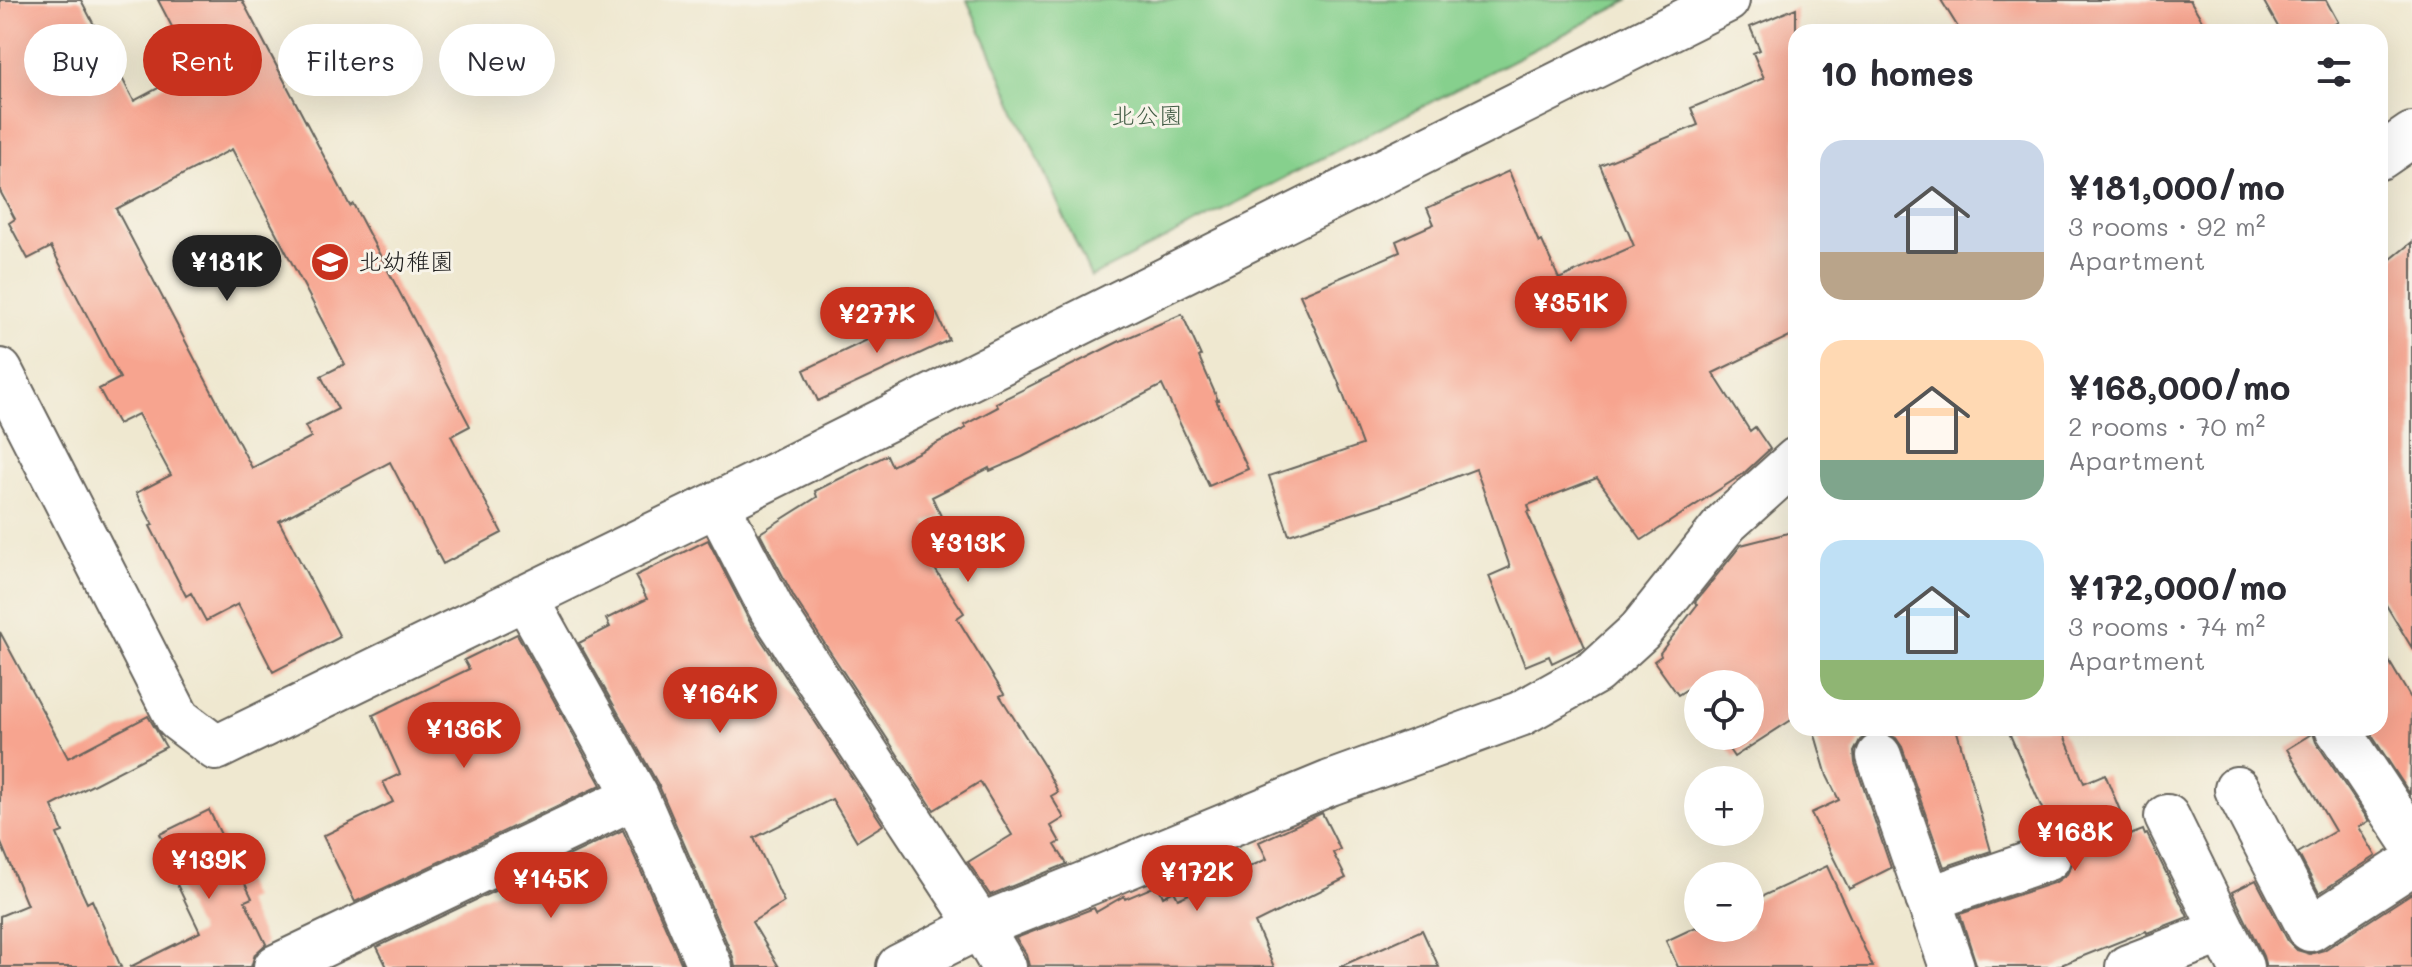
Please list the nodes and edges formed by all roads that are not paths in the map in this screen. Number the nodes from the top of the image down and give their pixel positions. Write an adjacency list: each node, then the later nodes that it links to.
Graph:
1 (1727, 0): 6 (street)
2 (2412, 135): 3 (street)
3 (2388, 152)
4 (0, 371): 7 (street)
5 (1788, 467): 17 (street)
6 (717, 504): 7 (street); 17 (street)
7 (525, 597): 11 (street)
8 (2342, 736): 13 (street)
9 (1879, 756): 16 (street)
10 (2237, 789): 15 (street)
11 (636, 796): 19 (street); 20 (street)
12 (2167, 817): 18 (street)
13 (2412, 841)
14 (2048, 858): 16 (street)
15 (2412, 863)
16 (1928, 899): 23 (street)
17 (980, 926): 21 (street); 22 (street)
18 (2232, 949): 24 (street)
19 (276, 967)
20 (710, 967)
21 (899, 967)
22 (1004, 967)
23 (1952, 967)
24 (2128, 967)

